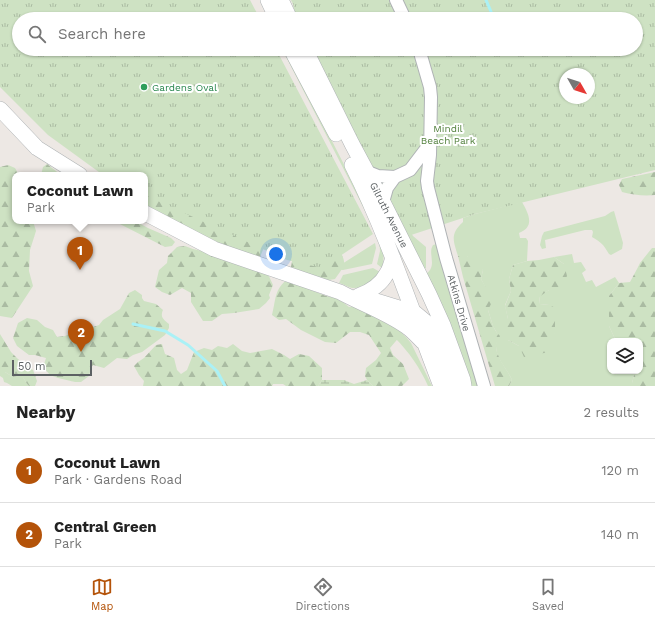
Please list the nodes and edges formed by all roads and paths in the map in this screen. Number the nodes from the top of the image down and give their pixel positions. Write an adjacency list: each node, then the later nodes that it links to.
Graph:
1 (268, 0): 4 (street)
2 (281, 0): 5 (street)
3 (396, 0): 6 (street)
4 (274, 12)
5 (287, 12)
6 (402, 12)
7 (295, 56): 12 (street, Gilruth Avenue)
8 (308, 56): 15 (street, Gilruth Avenue)
9 (421, 56): 11 (street, Atkins Drive)
10 (1, 111): 14 (street)
11 (429, 145): 13 (street); 17 (street, Atkins Drive)
12 (352, 165): 15 (street); 20 (street, Gilruth Avenue)
13 (410, 170): 16 (street); 17 (street)
14 (75, 172)
15 (367, 172): 16 (street); 18 (street, Gilruth Avenue)
16 (395, 177): 18 (street)
17 (427, 181): 28 (street, Atkins Drive)
18 (383, 202): 27 (street, Gilruth Avenue)
19 (148, 215): 21 (street)
20 (393, 258): 22 (street); 23 (street, Gilruth Avenue)
21 (340, 292): 22 (street); 24 (street)
22 (358, 296): 23 (street)
23 (414, 313): 24 (street, Gilruth Avenue); 26 (street)
24 (425, 344): 25 (street, Gilruth Avenue)
25 (441, 386)
26 (455, 386)
27 (464, 386)
28 (484, 386)

